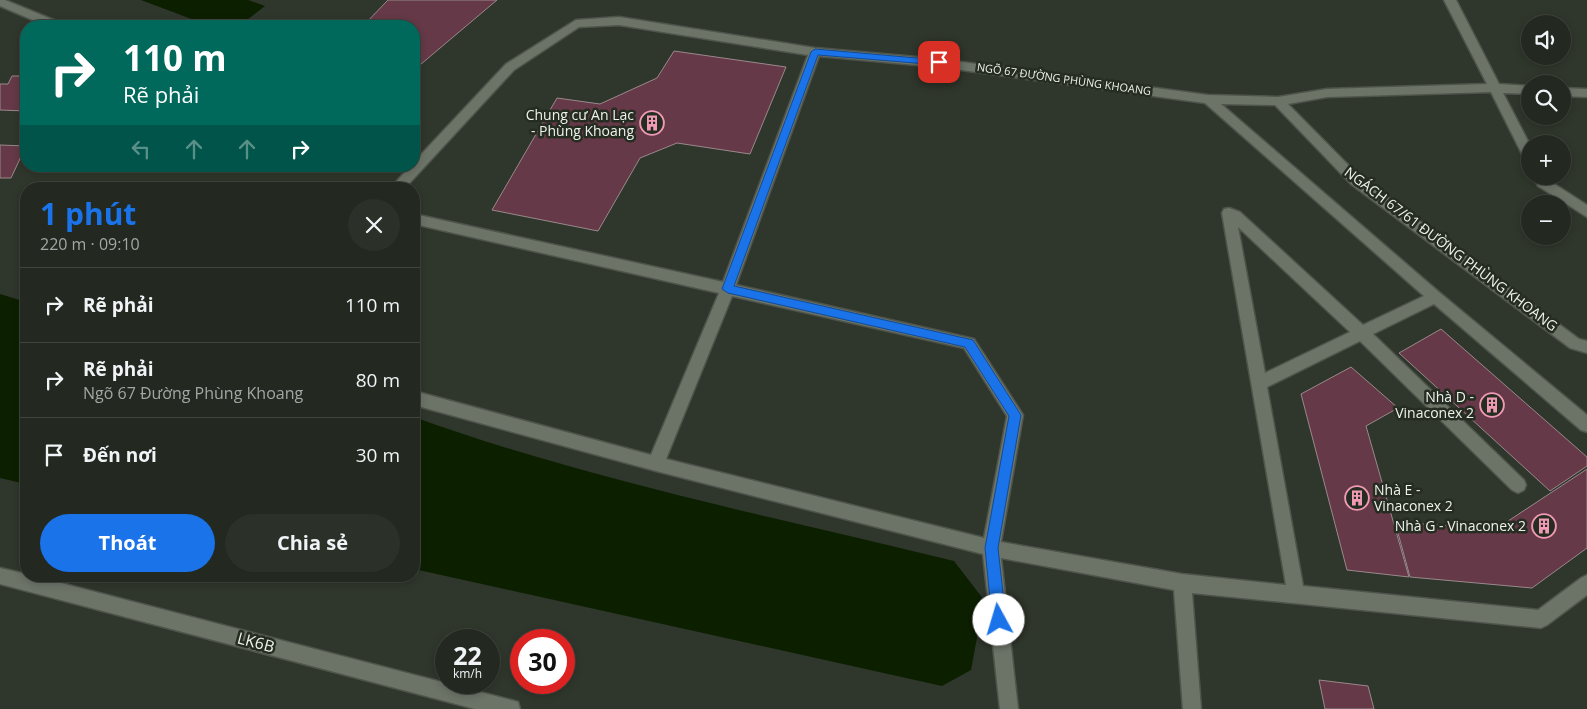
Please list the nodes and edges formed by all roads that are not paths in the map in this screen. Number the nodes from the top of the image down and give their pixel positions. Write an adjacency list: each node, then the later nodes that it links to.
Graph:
1 (1450, 0): 5 (street)
2 (0, 2): 3 (street)
3 (42, 20)
4 (815, 52): 9 (street, NGÕ 67 ĐƯỜNG PHÙNG KHOANG); 12 (street, NGÕ 67 ĐƯỜNG PHÙNG KHOANG); 18 (street)
5 (1493, 88): 6 (street, NGÕ 67 ĐƯỜNG PHÙNG KHOANG); 10 (street, NGÕ 67 ĐƯỜNG PHÙNG KHOANG); 11 (street)
6 (1521, 90)
7 (1571, 92): 8 (street)
8 (1587, 93)
9 (1208, 99): 10 (street, NGÕ 67 ĐƯỜNG PHÙNG KHOANG); 19 (street)
10 (1278, 101): 21 (street, NGÁCH 67/61 ĐƯỜNG PHÙNG KHOANG)
11 (1521, 141)
12 (420, 163)
13 (412, 172): 14 (street, NGÕ 67 ĐƯỜNG PHÙNG KHOANG)
14 (403, 182)
15 (1546, 185): 16 (street)
16 (1587, 212)
17 (420, 220): 18 (street)
18 (728, 289): 25 (street); 27 (street)
19 (1435, 297): 20 (street); 24 (street)
20 (1362, 333): 22 (street); 22 (street); 26 (street)
21 (1587, 347)
22 (1258, 384): 33 (street)
23 (420, 400): 25 (street)
24 (1587, 425)
25 (656, 464): 27 (street)
26 (1518, 485)
27 (991, 548): 31 (street); 35 (street)
28 (0, 576): 29 (street, LK6B)
29 (20, 581)
30 (23, 582): 34 (street, LK6B)
31 (1182, 583): 33 (street); 36 (street)
32 (1587, 584): 33 (street)
33 (1296, 594)
34 (511, 709)
35 (1009, 709)
36 (1192, 709)

